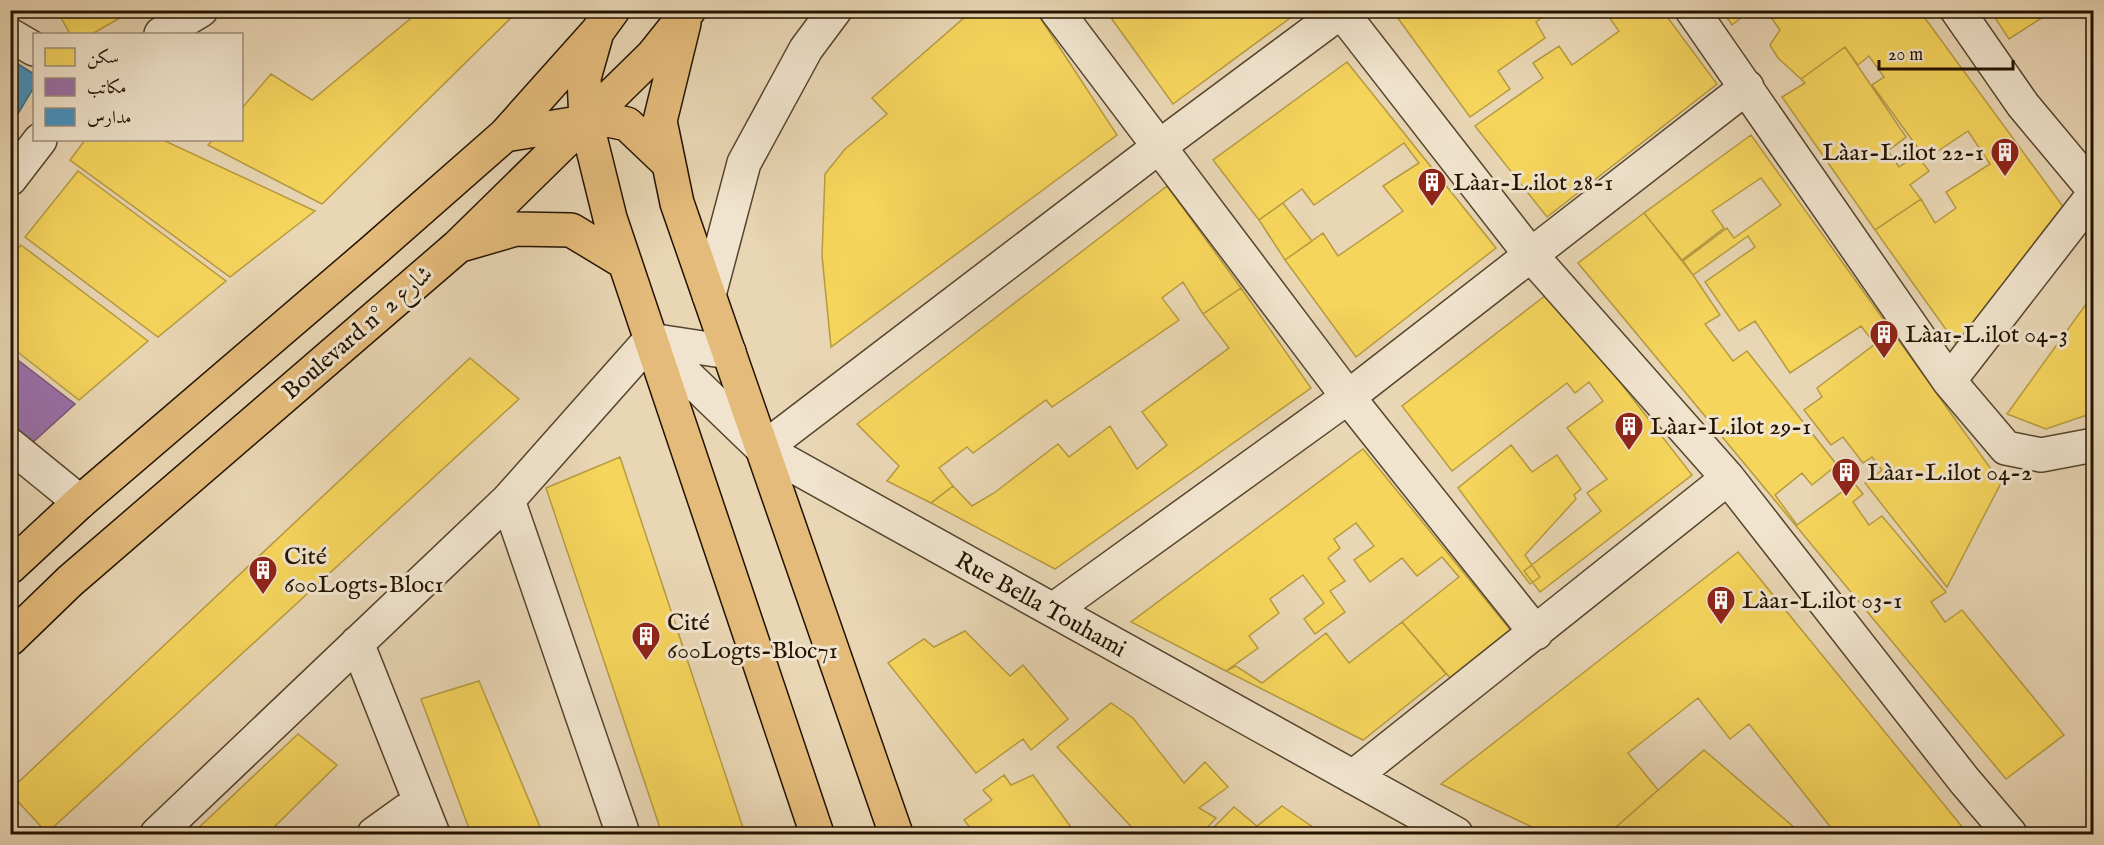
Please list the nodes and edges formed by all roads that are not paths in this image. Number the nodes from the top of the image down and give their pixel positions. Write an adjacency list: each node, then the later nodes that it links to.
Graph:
1 (201, 10): 9 (street)
2 (835, 10): 23 (street)
3 (1056, 10): 16 (street)
4 (1692, 10): 12 (street)
5 (1957, 10): 19 (street)
6 (1341, 11): 16 (street); 21 (street)
7 (687, 12): 13 (main road, Boulevard n° شارع 2); 17 (main road)
8 (605, 21): 13 (main road); 14 (main road)
9 (163, 33)
10 (10, 35): 11 (street)
11 (33, 48)
12 (1747, 87): 21 (street); 26 (street)
13 (586, 121): 14 (main road); 17 (main road); 20 (main road, Boulevard n° شارع 2); 22 (main road)
14 (505, 135): 33 (main road)
15 (39, 141): 18 (street)
16 (1160, 146): 27 (street); 30 (street)
17 (668, 163): 23 (main road)
18 (10, 179)
19 (2094, 192): 26 (street)
20 (457, 247): 22 (main road); 37 (main road, Boulevard n° شارع 2)
21 (1530, 254): 27 (street); 31 (street)
22 (624, 262): 24 (main road)
23 (710, 295): 25 (main road)
24 (650, 340): 25 (street); 30 (street, Rue Bella Touhami); 32 (street); 45 (main road)
25 (729, 352): 30 (main road)
26 (1949, 381): 29 (street)
27 (1348, 397): 35 (street); 36 (street)
28 (10, 445): 33 (street)
29 (2094, 445)
30 (763, 449): 35 (street, Rue Bella Touhami); 46 (main road)
31 (1728, 478): 36 (street); 48 (street)
32 (508, 500): 38 (street); 44 (street)
33 (80, 501): 34 (main road)
34 (10, 567)
35 (1053, 610): 39 (street, Rue Bella Touhami)
36 (1536, 633): 39 (street)
37 (10, 639)
38 (357, 644): 40 (street); 41 (street)
39 (1353, 777): 47 (street, Rue Bella Touhami)
40 (420, 801): 42 (street); 43 (street)
41 (156, 834)
42 (374, 834)
43 (433, 834)
44 (623, 834)
45 (817, 834)
46 (897, 834)
47 (1456, 834)
48 (2010, 834)

